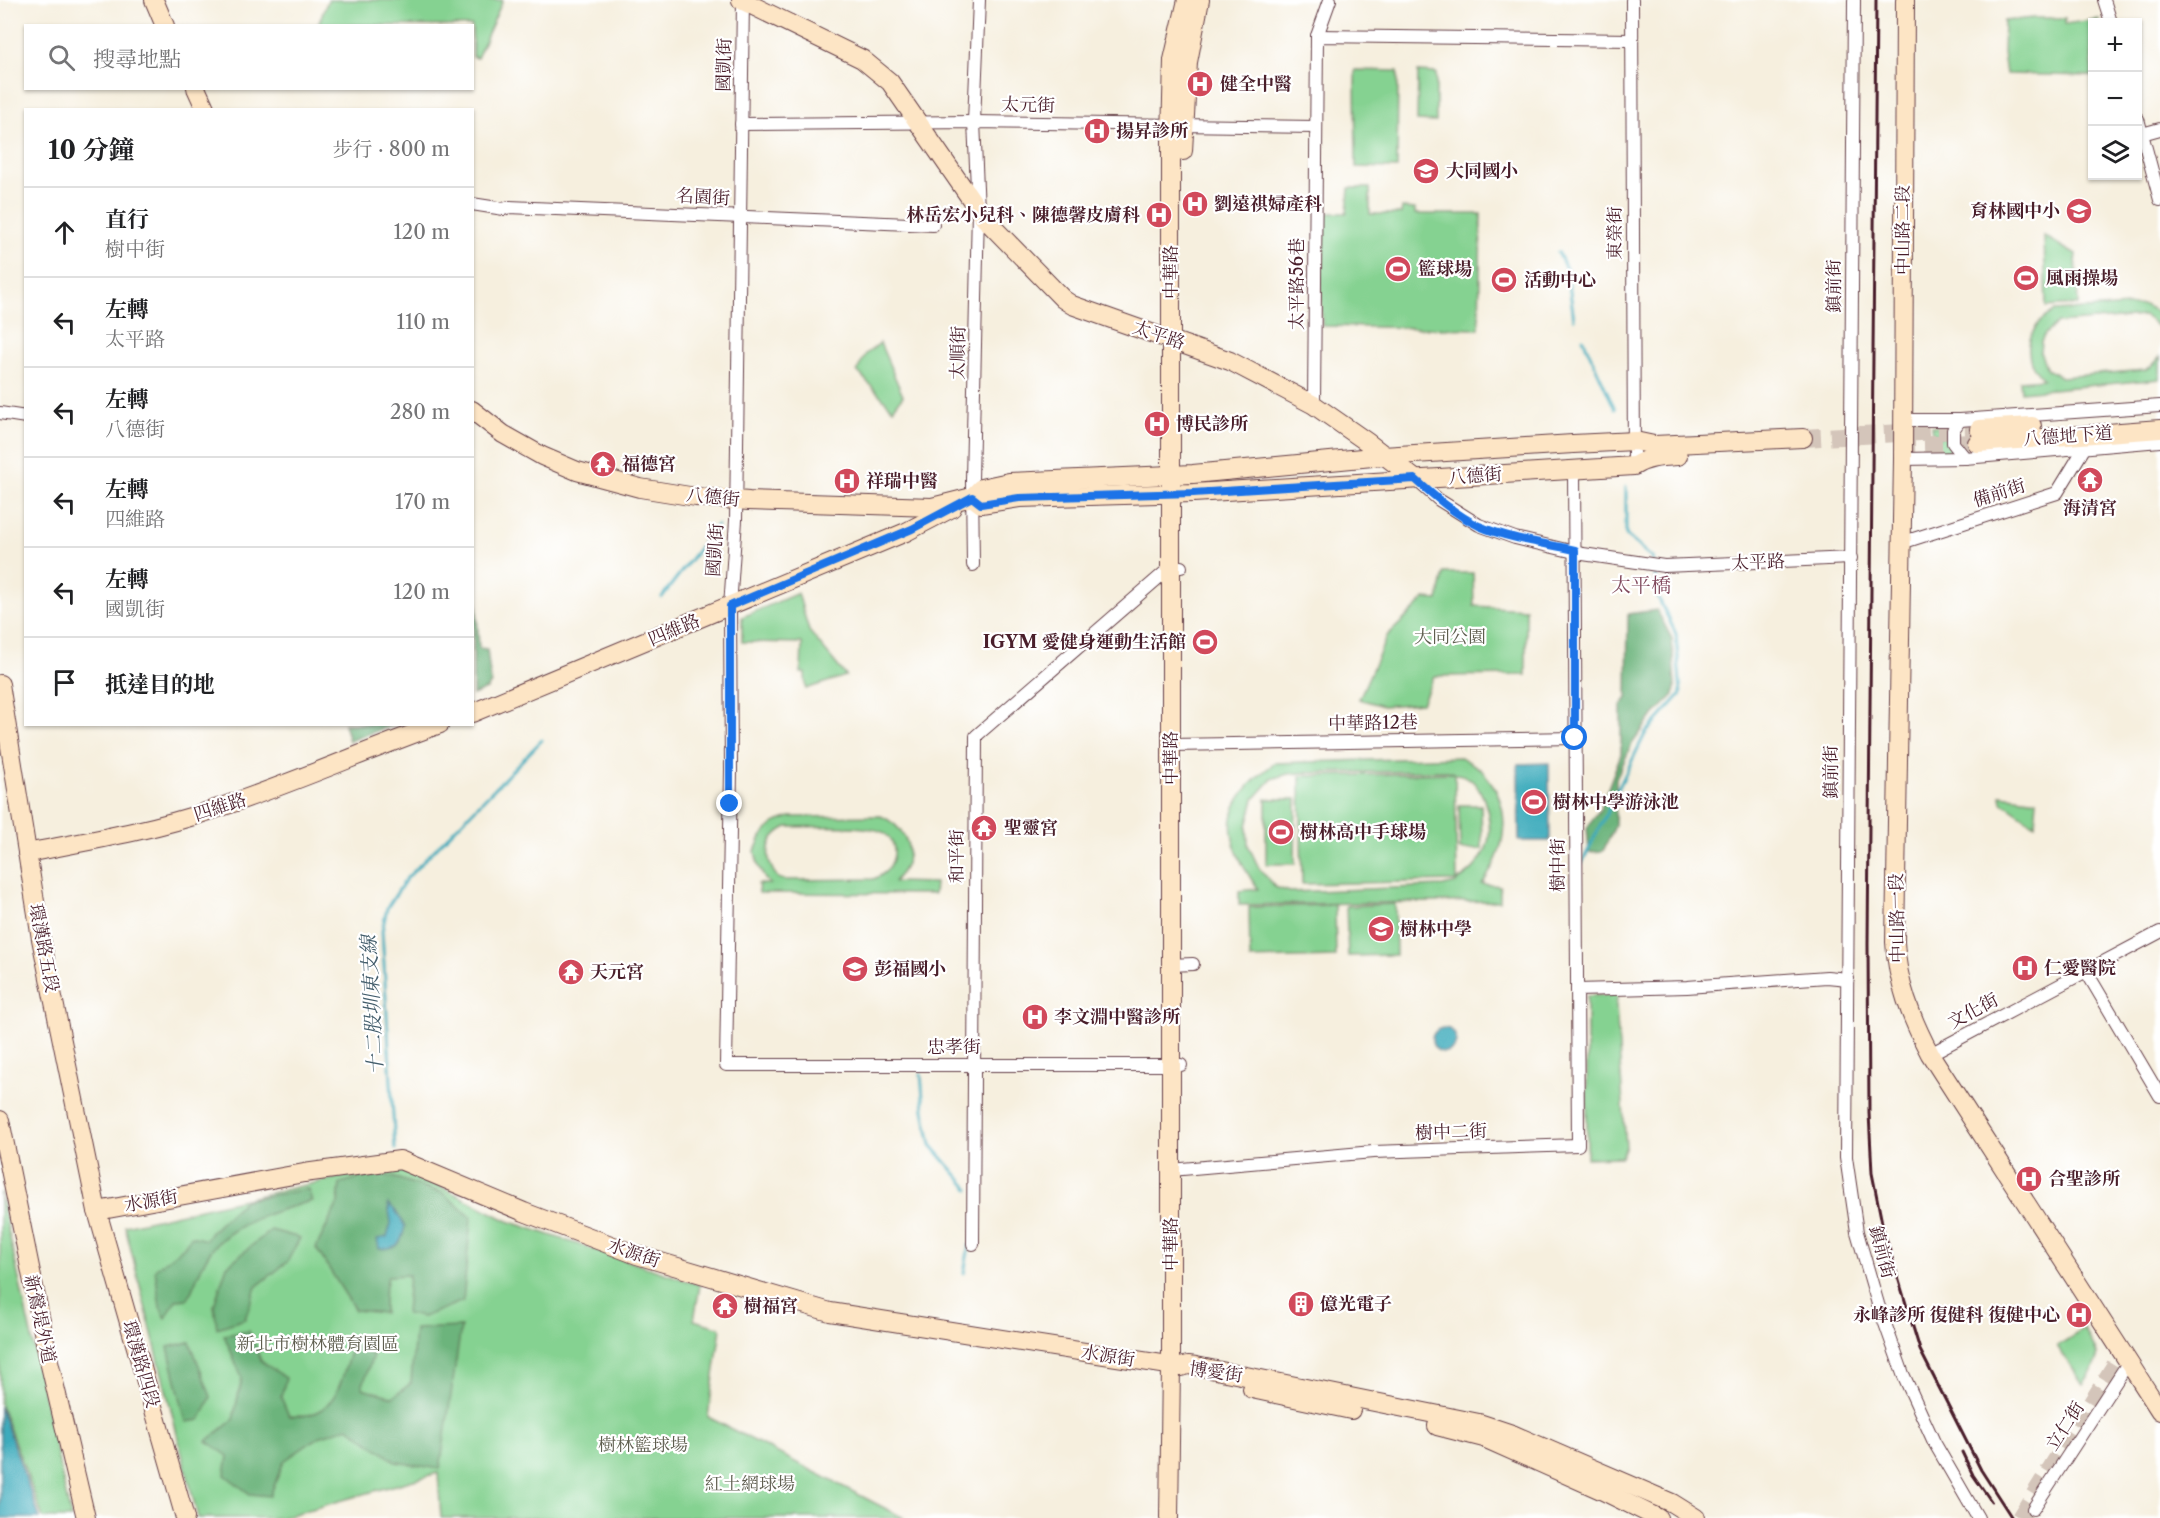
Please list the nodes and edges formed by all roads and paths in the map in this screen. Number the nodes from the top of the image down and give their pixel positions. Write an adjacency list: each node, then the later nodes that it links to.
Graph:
1 (154, 0): 12 (street)
2 (743, 0): 17 (street, 太平路); 19 (street, 國凱街)
3 (979, 0): 18 (street)
4 (1187, 0): 20 (street, 中華路)
5 (1200, 0): 20 (street, 中華路)
6 (1330, 0): 13 (street, 太平路56巷)
7 (1632, 0): 14 (street, 東榮街)
8 (1854, 0): 56 (street, 鎮前街)
9 (1905, 0): 36 (street, 中山路二段)
10 (2104, 0): 11 (street)
11 (2110, 18)
12 (164, 24)
13 (1317, 36): 14 (street); 21 (street, 太平路56巷)
14 (1632, 40): 39 (street, 東榮街)
15 (197, 90): 16 (street)
16 (205, 108)
17 (918, 122): 18 (street, 太元街); 19 (street, 太元街); 26 (street, 太平路)
18 (974, 122): 20 (street, 太元街); 26 (street, 太順街)
19 (741, 124): 27 (street, 國凱街)
20 (1178, 124): 21 (street, 太元街); 29 (street, 中華路)
21 (1316, 127): 30 (street, 太平路56巷)
22 (2160, 129): 23 (street)
23 (2142, 135): 24 (street)
24 (2160, 200)
25 (474, 204): 27 (street, 名園街)
26 (978, 210): 29 (street, 太平路); 52 (street, 太順街)
27 (740, 217): 28 (street, 名園街); 53 (street, 國凱街)
28 (933, 225)
29 (1176, 341): 30 (street, 太平路); 49 (street, 中華路)
30 (1314, 405): 44 (street, 太平路)
31 (2160, 405): 37 (street)
32 (474, 412): 53 (street, 八德街)
33 (0, 413): 34 (street)
34 (24, 417)
35 (2160, 418): 38 (street, 八德地下道)
36 (1902, 420): 37 (street); 46 (street, 中山路二段)
37 (1960, 420): 45 (street)
38 (2160, 429)
39 (1635, 441): 43 (street, 八德街); 44 (street, 八德街); 47 (street, 東榮街)
40 (2160, 441): 42 (street)
41 (1804, 443): 43 (street)
42 (2085, 447): 45 (street); 54 (street, 備前街)
43 (1654, 452): 47 (street, 八德街)
44 (1383, 456): 49 (street, 八德街); 50 (street, 太平路)
45 (1965, 458): 46 (street)
46 (1903, 459): 54 (street, 中山路一段)
47 (1634, 466): 48 (street, 八德街)
48 (1574, 469): 50 (street, 八德街); 55 (street, 樹中街)
49 (1176, 474): 51 (street, 中華路); 52 (street, 八德街)
50 (1415, 479): 51 (street, 八德街); 55 (street, 太平路)
51 (1176, 494): 52 (street, 八德街); 58 (street, 中華路)
52 (972, 497): 53 (street, 八德街); 57 (street, 太順街); 59 (street, 四維路)
53 (736, 500): 59 (street, 國凱街)
54 (1901, 543): 70 (street, 中山路一段)
55 (1575, 550): 56 (street, 太平路); 63 (street, 樹中街)
56 (1851, 558): 68 (street, 鎮前街)
57 (973, 565)
58 (1176, 567): 64 (street, 中華路); 72 (street, 和平街)
59 (730, 606): 61 (street, 四維路); 71 (street, 國凱街)
60 (0, 684): 65 (street, 環漢路五段)
61 (474, 712)
62 (435, 726): 65 (street, 四維路)
63 (1575, 738): 64 (street, 中華路12巷); 69 (street, 樹中街)
64 (1176, 745): 73 (street, 中華路)
65 (27, 853): 77 (street, 環漢路五段)
66 (2160, 932): 67 (street, 文化街)
67 (2086, 971): 70 (street, 文化街); 74 (street)
68 (1848, 979): 69 (street); 89 (street, 鎮前街)
69 (1577, 990): 76 (street, 樹中二街)
70 (1930, 1054): 79 (street, 中山路一段)
71 (726, 1065): 72 (street, 忠孝街)
72 (974, 1065): 73 (street, 忠孝街); 78 (street, 和平街)
73 (1176, 1065): 76 (street, 中華路)
74 (2160, 1096)
75 (0, 1120): 83 (street, 新鶯堤外道)
76 (1176, 1170): 80 (street, 中華路)
77 (97, 1211): 80 (street, 水源街); 84 (street, 環漢路四段)
78 (973, 1244)
79 (2128, 1363): 81 (street, 中山路一段); 82 (street, 立仁街)
80 (1176, 1367): 85 (street, 中華路); 86 (street, 中華路); 87 (street, 博愛街); 88 (street, 博愛街)
81 (2160, 1411)
82 (2033, 1509)
83 (86, 1518)
84 (185, 1518)
85 (1169, 1518)
86 (1180, 1518)
87 (1658, 1518)
88 (1696, 1518)
89 (1977, 1518)

